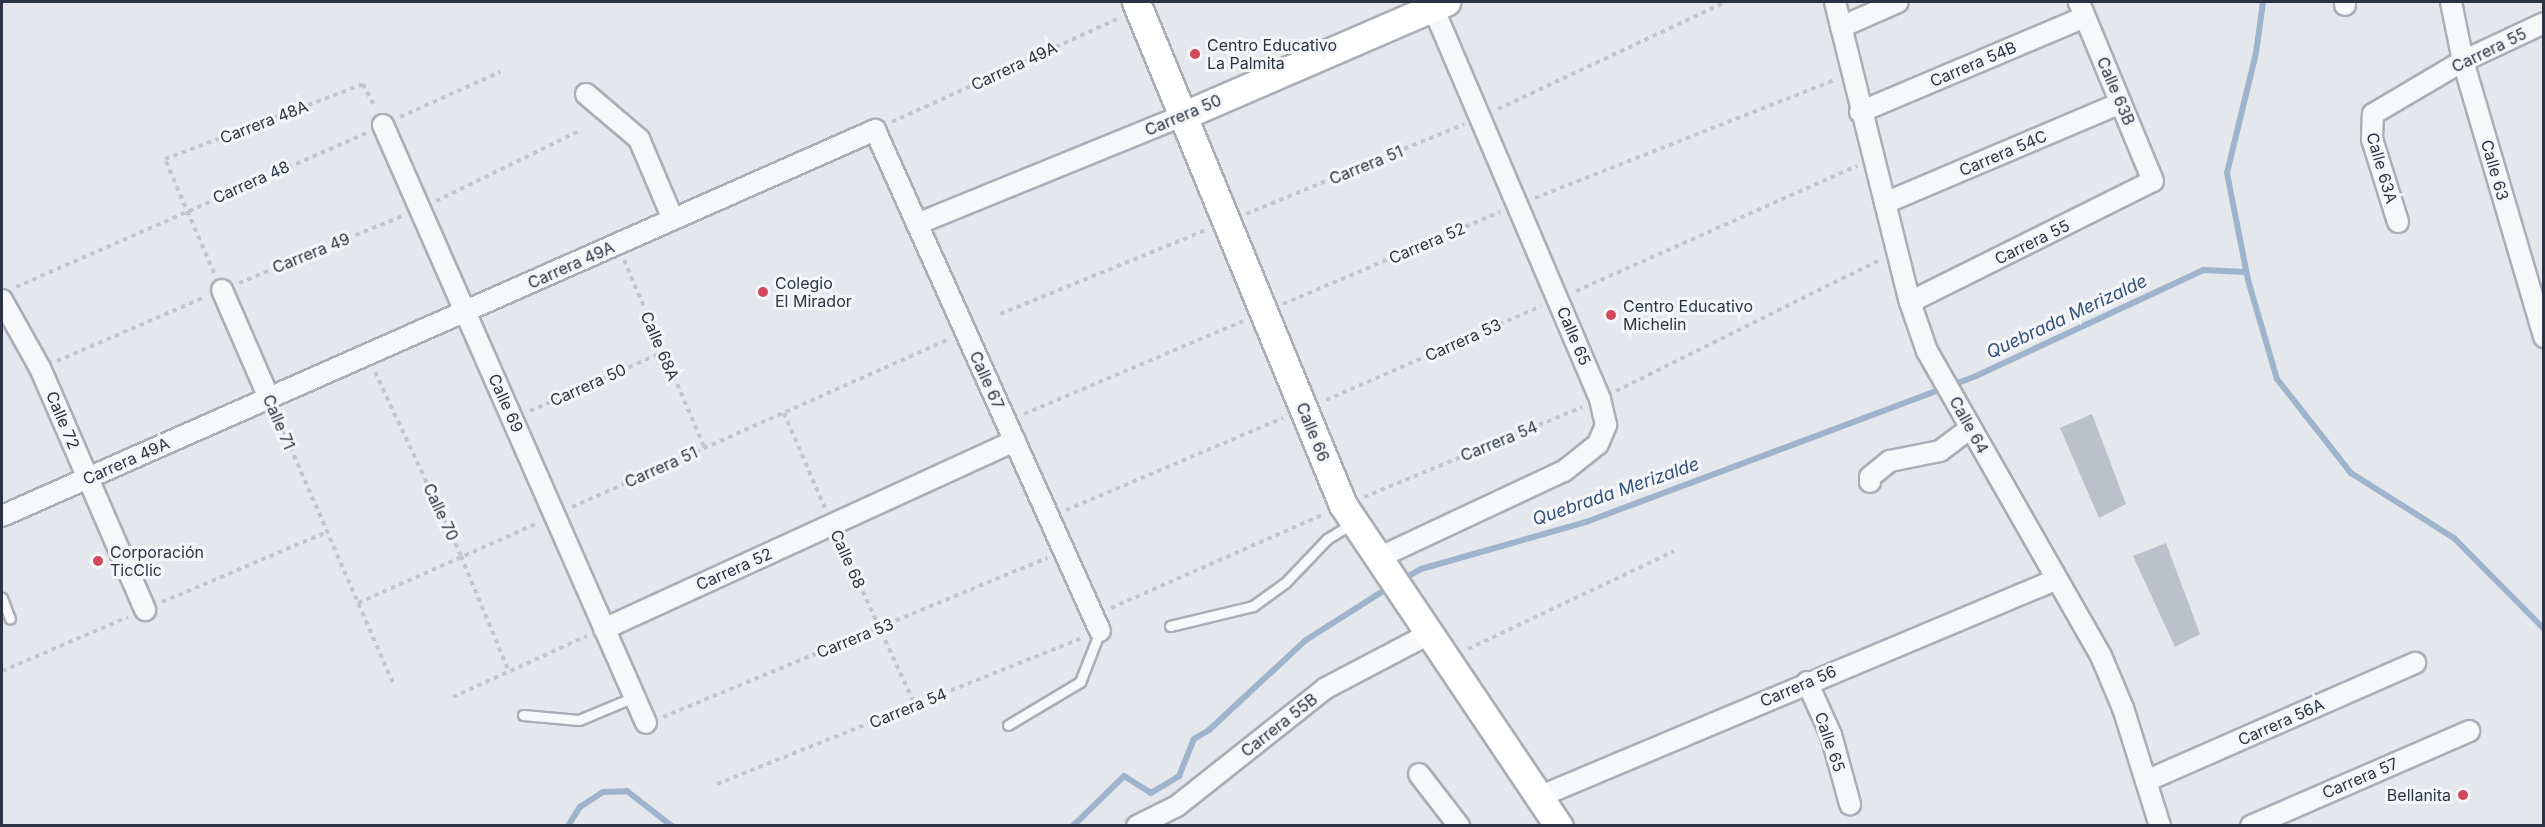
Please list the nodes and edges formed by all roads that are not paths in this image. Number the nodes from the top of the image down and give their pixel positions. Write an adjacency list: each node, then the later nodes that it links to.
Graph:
1 (1834, 2): 8 (street, Calle 64)
2 (1898, 2): 8 (street)
3 (2451, 2): 9 (street, Calle 63)
4 (1437, 3): 14 (street, Carrera 50); 34 (street, Calle 65)
5 (1137, 6): 14 (street, Calle 66)
6 (2082, 9): 11 (street, Calle 63B); 12 (street, Carrera 54B)
7 (2544, 23): 9 (street, Carrera 55)
8 (1841, 27): 12 (street, Calle 64)
9 (2463, 61): 13 (street, Carrera 55); 26 (street, Calle 63)
10 (586, 94): 19 (street)
11 (2121, 103): 17 (street, Calle 63B); 18 (street, Carrera 54C)
12 (1860, 112): 18 (street, Calle 64)
13 (2373, 114): 20 (street, Calle 63A)
14 (1182, 116): 21 (street, Carrera 50); 32 (street, Calle 66)
15 (383, 125): 25 (street, Calle 69)
16 (875, 130): 19 (street, Carrera 49A); 21 (street, Calle 67)
17 (2153, 181): 24 (street, Carrera 55)
18 (1885, 203): 24 (street, Calle 64)
19 (673, 219): 25 (street, Carrera 49A)
20 (2398, 222)
21 (918, 224): 29 (street, Calle 67)
22 (222, 290): 27 (street, Calle 71)
23 (7, 295): 30 (street, Calle 72)
24 (1910, 302): 28 (street, Calle 64)
25 (464, 312): 27 (street, Carrera 49A); 41 (street, Calle 69)
26 (2544, 337)
27 (269, 398): 30 (street, Carrera 49A)
28 (1970, 428): 31 (street); 35 (street, Calle 64)
29 (1015, 441): 39 (street, Calle 67); 41 (street, Carrera 52)
30 (88, 478): 33 (street, Carrera 49A); 37 (street, Calle 72)
31 (1870, 482)
32 (1349, 513): 34 (street, Calle 66); 40 (lane)
33 (2, 516)
34 (1379, 560): 42 (street, Calle 66)
35 (2055, 580): 44 (street, Carrera 56); 51 (street, Calle 64)
36 (2, 598): 38 (lane)
37 (145, 610)
38 (10, 619)
39 (1097, 623): 48 (lane)
40 (1170, 626)
41 (604, 629): 45 (street, Calle 69)
42 (1427, 634): 52 (street, Calle 66); 54 (street, Carrera 55B)
43 (2415, 663): 51 (street, Carrera 56A)
44 (1807, 682): 52 (street, Carrera 56); 53 (street, Calle 65)
45 (634, 697): 46 (lane); 47 (street, Calle 69)
46 (523, 715)
47 (646, 723)
48 (1008, 725)
49 (2469, 731): 58 (street, Carrera 57)
50 (1419, 774): 55 (street)
51 (2146, 781): 57 (street, Calle 64)
52 (1541, 796): 56 (street, Calle 66)
53 (1850, 804)
54 (1137, 825)
55 (1459, 825)
56 (1559, 825)
57 (2160, 825)
58 (2251, 825)

